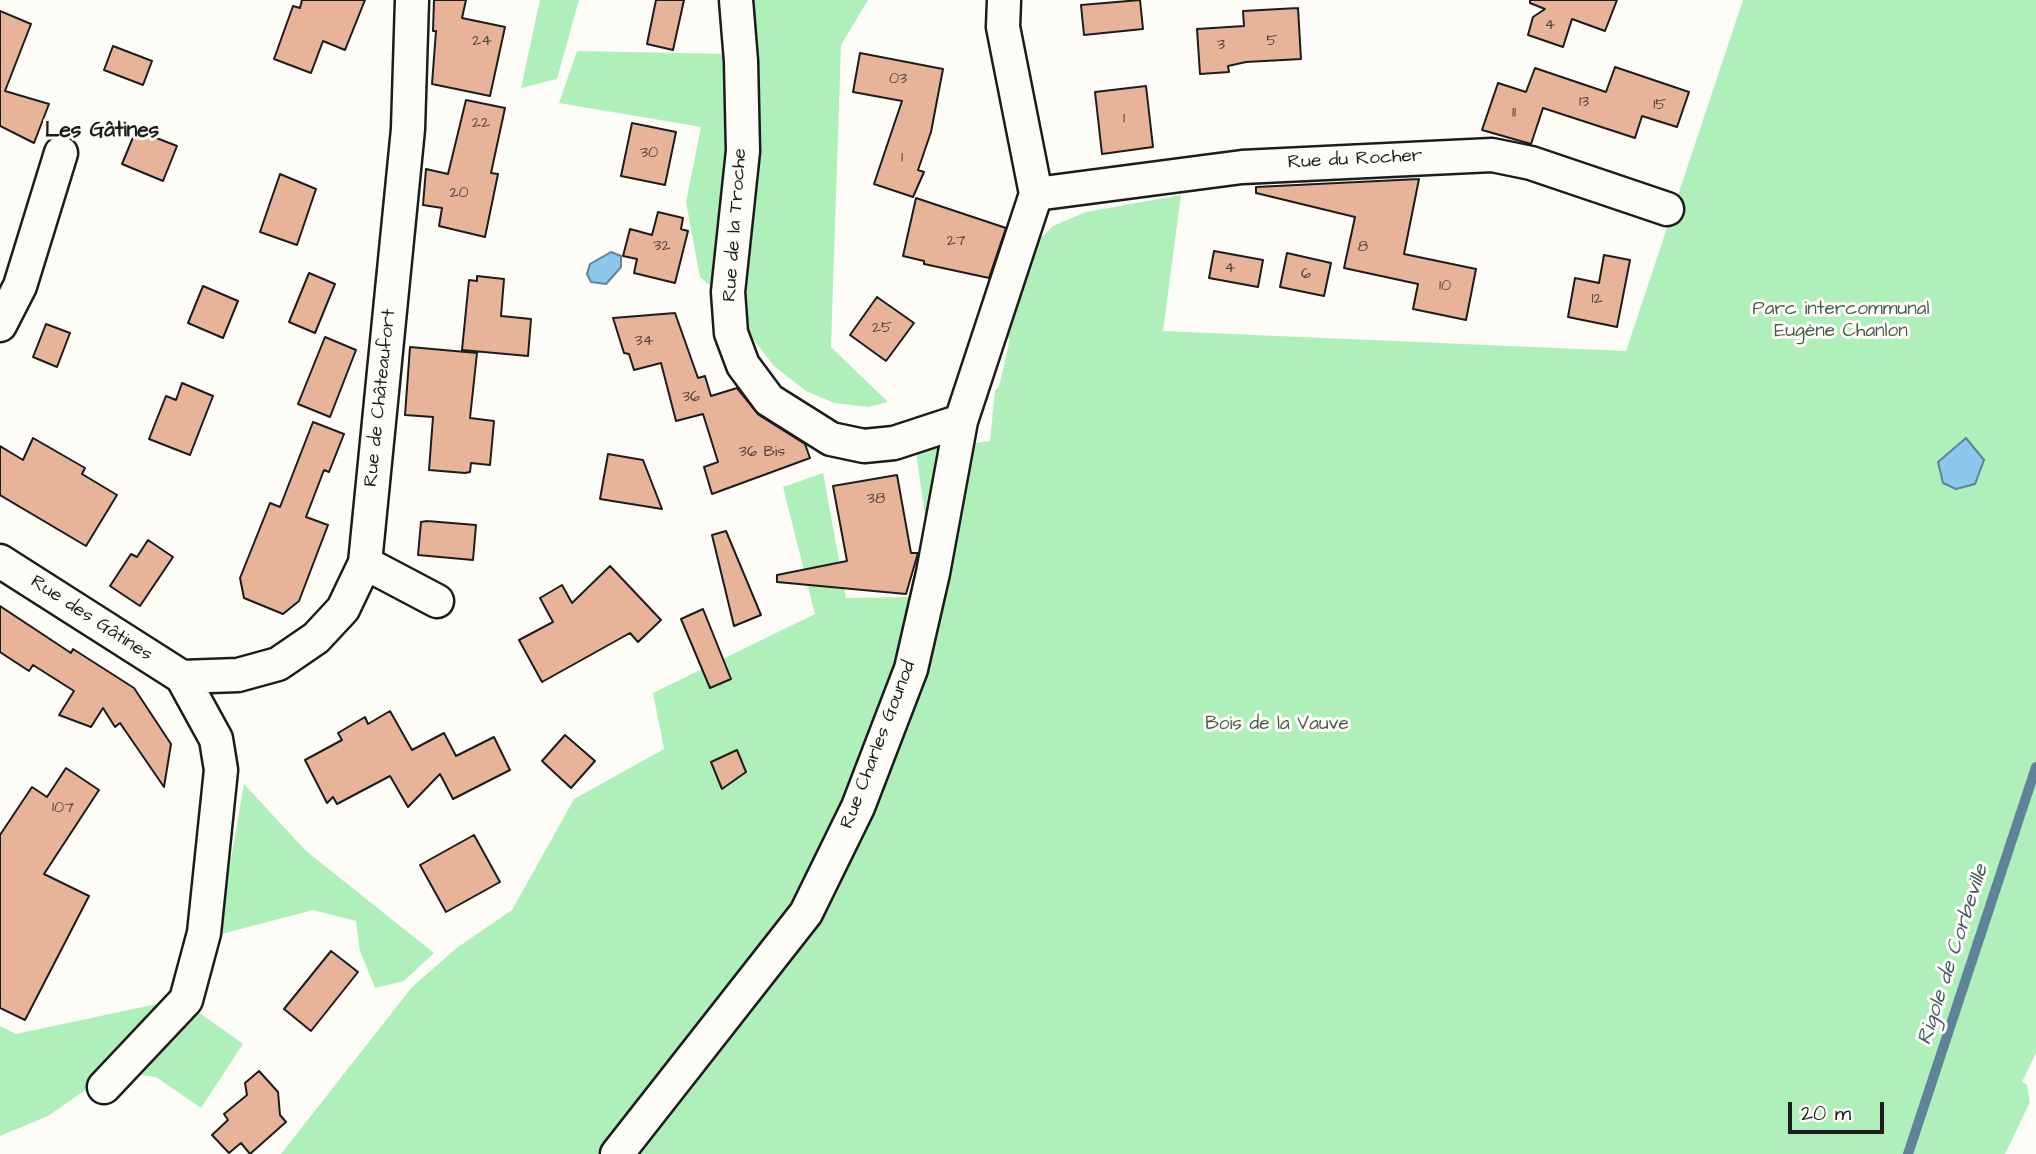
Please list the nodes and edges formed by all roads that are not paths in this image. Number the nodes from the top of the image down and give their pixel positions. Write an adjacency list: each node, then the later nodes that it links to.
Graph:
1 (412, 0): 10 (street, Rue de Châteaufort)
2 (736, 0): 8 (street, Rue de la Troche)
3 (1004, 0): 5 (street)
4 (61, 153): 7 (street)
5 (1036, 194): 6 (street, Rue du Rocher); 8 (street, Rue Charles Gounod)
6 (1667, 209)
7 (0, 325)
8 (961, 421): 14 (street, Rue Charles Gounod)
9 (0, 561): 12 (street, Rue des Gâtines)
10 (365, 563): 11 (street); 12 (street, Rue de Châteaufort)
11 (437, 601)
12 (182, 677): 13 (street)
13 (104, 1087)
14 (618, 1153)

